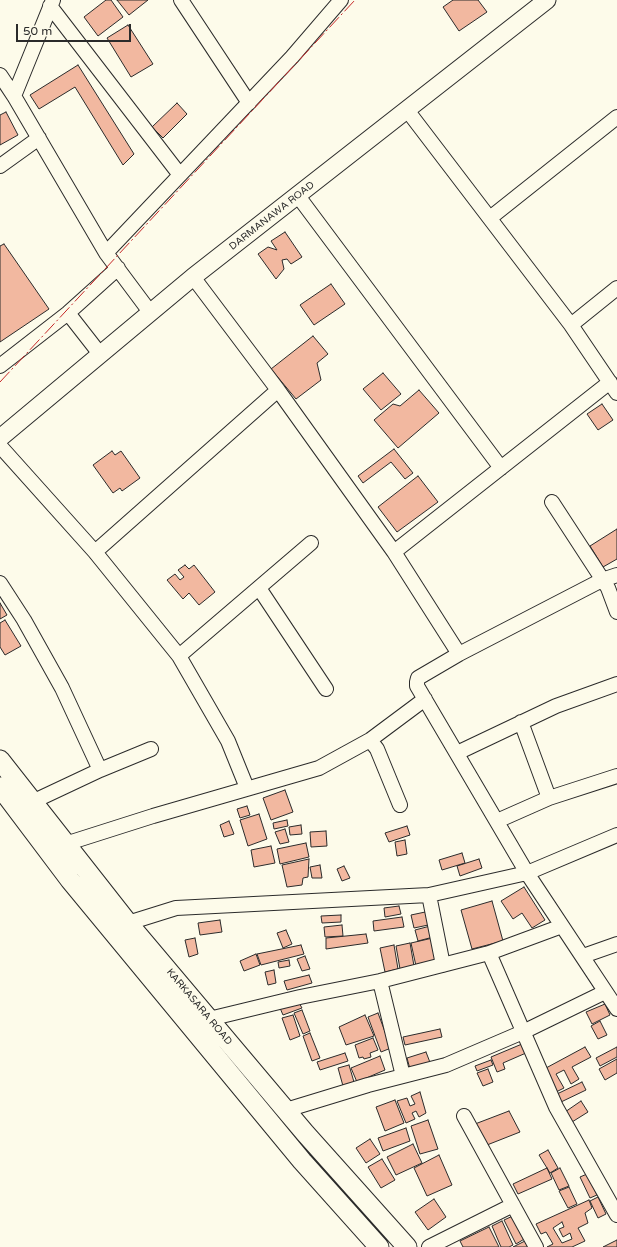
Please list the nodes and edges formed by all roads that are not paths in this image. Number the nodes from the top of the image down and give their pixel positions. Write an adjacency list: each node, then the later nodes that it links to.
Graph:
1 (181, 0): 7 (street)
2 (341, 0): 7 (street)
3 (547, 0): 8 (street, DARMANAWA ROAD)
4 (52, 3): 6 (street); 12 (street)
5 (0, 75): 6 (street)
6 (14, 96): 10 (street)
7 (249, 102): 12 (street)
8 (408, 110): 13 (street, DARMANAWA ROAD); 14 (street)
9 (617, 117): 14 (street)
10 (39, 138): 11 (street); 15 (street)
11 (0, 166)
12 (180, 175): 15 (street)
13 (298, 196): 17 (street, DARMANAWA ROAD); 28 (street)
14 (490, 218): 21 (street)
15 (106, 253): 16 (street)
16 (118, 268): 19 (street); 20 (street)
17 (193, 278): 19 (street, DARMANAWA ROAD); 25 (street)
18 (617, 288): 21 (street)
19 (150, 312): 22 (street, DARMANAWA ROAD)
20 (68, 313): 22 (street); 23 (street)
21 (571, 325): 24 (street)
22 (100, 354): 26 (street, DARMANAWA ROAD)
23 (0, 366)
24 (613, 388): 28 (street)
25 (278, 390): 31 (street); 32 (street)
26 (0, 438)
27 (0, 446): 31 (street)
28 (501, 468): 32 (street)
29 (552, 502): 34 (street)
30 (311, 543): 36 (street)
31 (95, 552): 39 (street)
32 (394, 552): 38 (street)
33 (617, 575): 34 (street)
34 (602, 580): 37 (street); 38 (street)
35 (0, 583): 48 (street)
36 (259, 588): 39 (street); 41 (street)
37 (617, 612)
38 (459, 654): 42 (street)
39 (180, 656): 51 (street)
40 (617, 684): 43 (street)
41 (326, 689)
42 (425, 699): 44 (street); 46 (street)
43 (521, 722): 46 (street); 52 (street)
44 (370, 740): 51 (street); 54 (street)
45 (151, 749): 48 (street)
46 (457, 754): 55 (street)
47 (0, 760): 53 (main road, KARKASARA ROAD)
48 (100, 770): 53 (street)
49 (617, 776): 52 (street)
50 (0, 787): 76 (main road, KARKASARA ROAD)
51 (246, 788): 57 (street)
52 (549, 798): 55 (street)
53 (32, 802): 57 (main road, KARKASARA ROAD)
54 (400, 805)
55 (497, 821): 58 (street)
56 (617, 835): 58 (street)
57 (65, 844): 60 (main road, KARKASARA ROAD)
58 (527, 873): 59 (street); 61 (street)
59 (429, 895): 60 (street); 65 (street)
60 (128, 923): 69 (main road, KARKASARA ROAD)
61 (562, 926): 63 (street); 64 (street)
62 (617, 944): 64 (street)
63 (489, 953): 65 (street); 70 (street)
64 (583, 956): 67 (street)
65 (443, 965): 66 (street)
66 (380, 981): 69 (street); 71 (street)
67 (605, 992): 68 (street); 70 (street)
68 (617, 1008)
69 (209, 1019): 72 (main road, KARKASARA ROAD)
70 (523, 1032): 71 (street); 75 (street)
71 (403, 1076): 72 (street)
72 (286, 1110): 77 (main road, KARKASARA ROAD)
73 (464, 1116): 74 (street)
74 (513, 1205): 78 (street); 79 (street)
75 (617, 1215)
76 (379, 1247)
77 (407, 1247)
78 (429, 1247)
79 (536, 1247)

